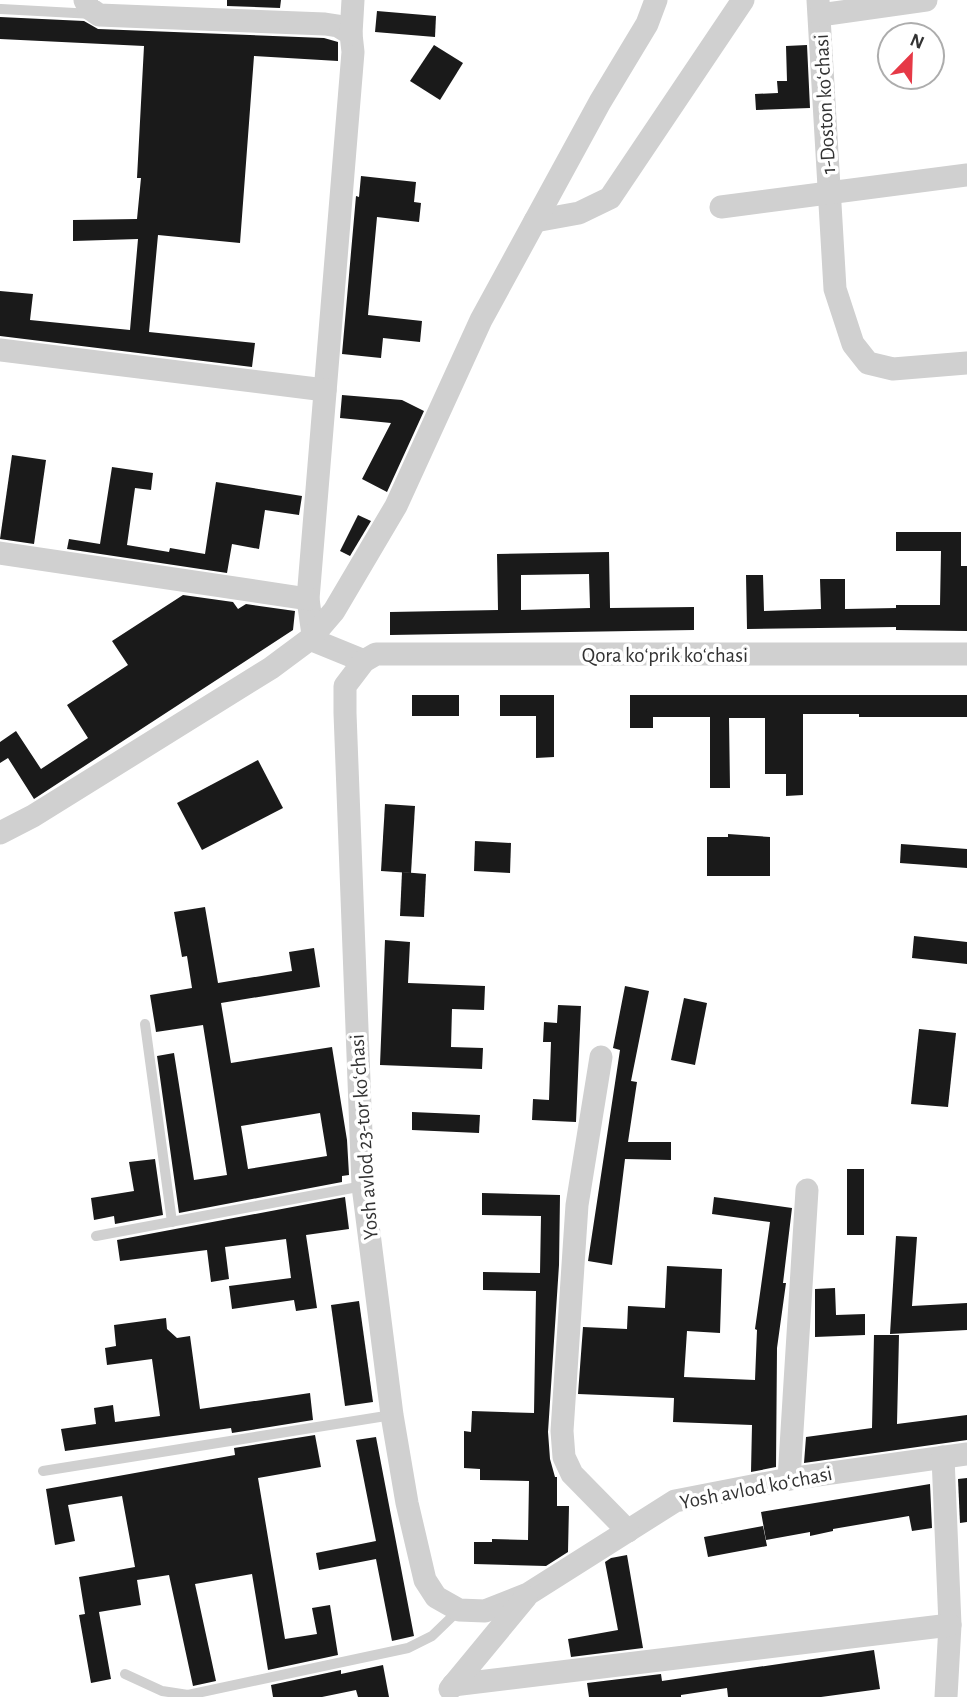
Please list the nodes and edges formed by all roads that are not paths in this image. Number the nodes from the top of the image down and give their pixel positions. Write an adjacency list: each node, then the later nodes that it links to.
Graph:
1 (352, 0): 8 (street)
2 (656, 0): 12 (street)
3 (743, 0): 12 (street)
4 (926, 0): 6 (street, 1-Doston koʻchasi)
5 (92, 7): 7 (lane); 8 (street)
6 (819, 7): 10 (street, 1-Doston koʻchasi)
7 (1, 9)
8 (351, 34): 15 (street)
9 (967, 175): 10 (street, 1-Doston koʻchasi)
10 (830, 193): 11 (street, 1-Doston koʻchasi); 14 (street, 1-Doston koʻchasi)
11 (721, 207)
12 (535, 222): 18 (street)
13 (0, 350): 15 (street)
14 (967, 362)
15 (325, 390): 17 (street)
16 (0, 553): 17 (street)
17 (308, 599): 18 (street)
18 (317, 640): 20 (street); 21 (street)
19 (967, 654): 20 (street, Qora koʻprik koʻchasi)
20 (357, 658): 24 (street, Yosh avlod 23-tor koʻchasi)
21 (0, 832)
22 (145, 1024): 26 (lane)
23 (601, 1057): 33 (street)
24 (363, 1186): 26 (lane); 28 (street, Yosh avlod 23-tor koʻchasi)
25 (807, 1190): 32 (street)
26 (172, 1222): 27 (lane)
27 (96, 1236)
28 (393, 1415): 31 (lane); 35 (street, Yosh avlod 23-tor koʻchasi)
29 (967, 1454): 30 (street, Yosh avlod koʻchasi)
30 (943, 1457): 32 (street, Yosh avlod koʻchasi); 36 (street)
31 (43, 1471)
32 (789, 1479): 33 (street, Yosh avlod koʻchasi)
33 (628, 1531): 34 (street, Yosh avlod koʻchasi)
34 (528, 1594): 35 (street); 38 (street)
35 (459, 1610): 37 (lane)
36 (950, 1625): 38 (street); 39 (street)
37 (125, 1674)
38 (448, 1691)
39 (946, 1697)

